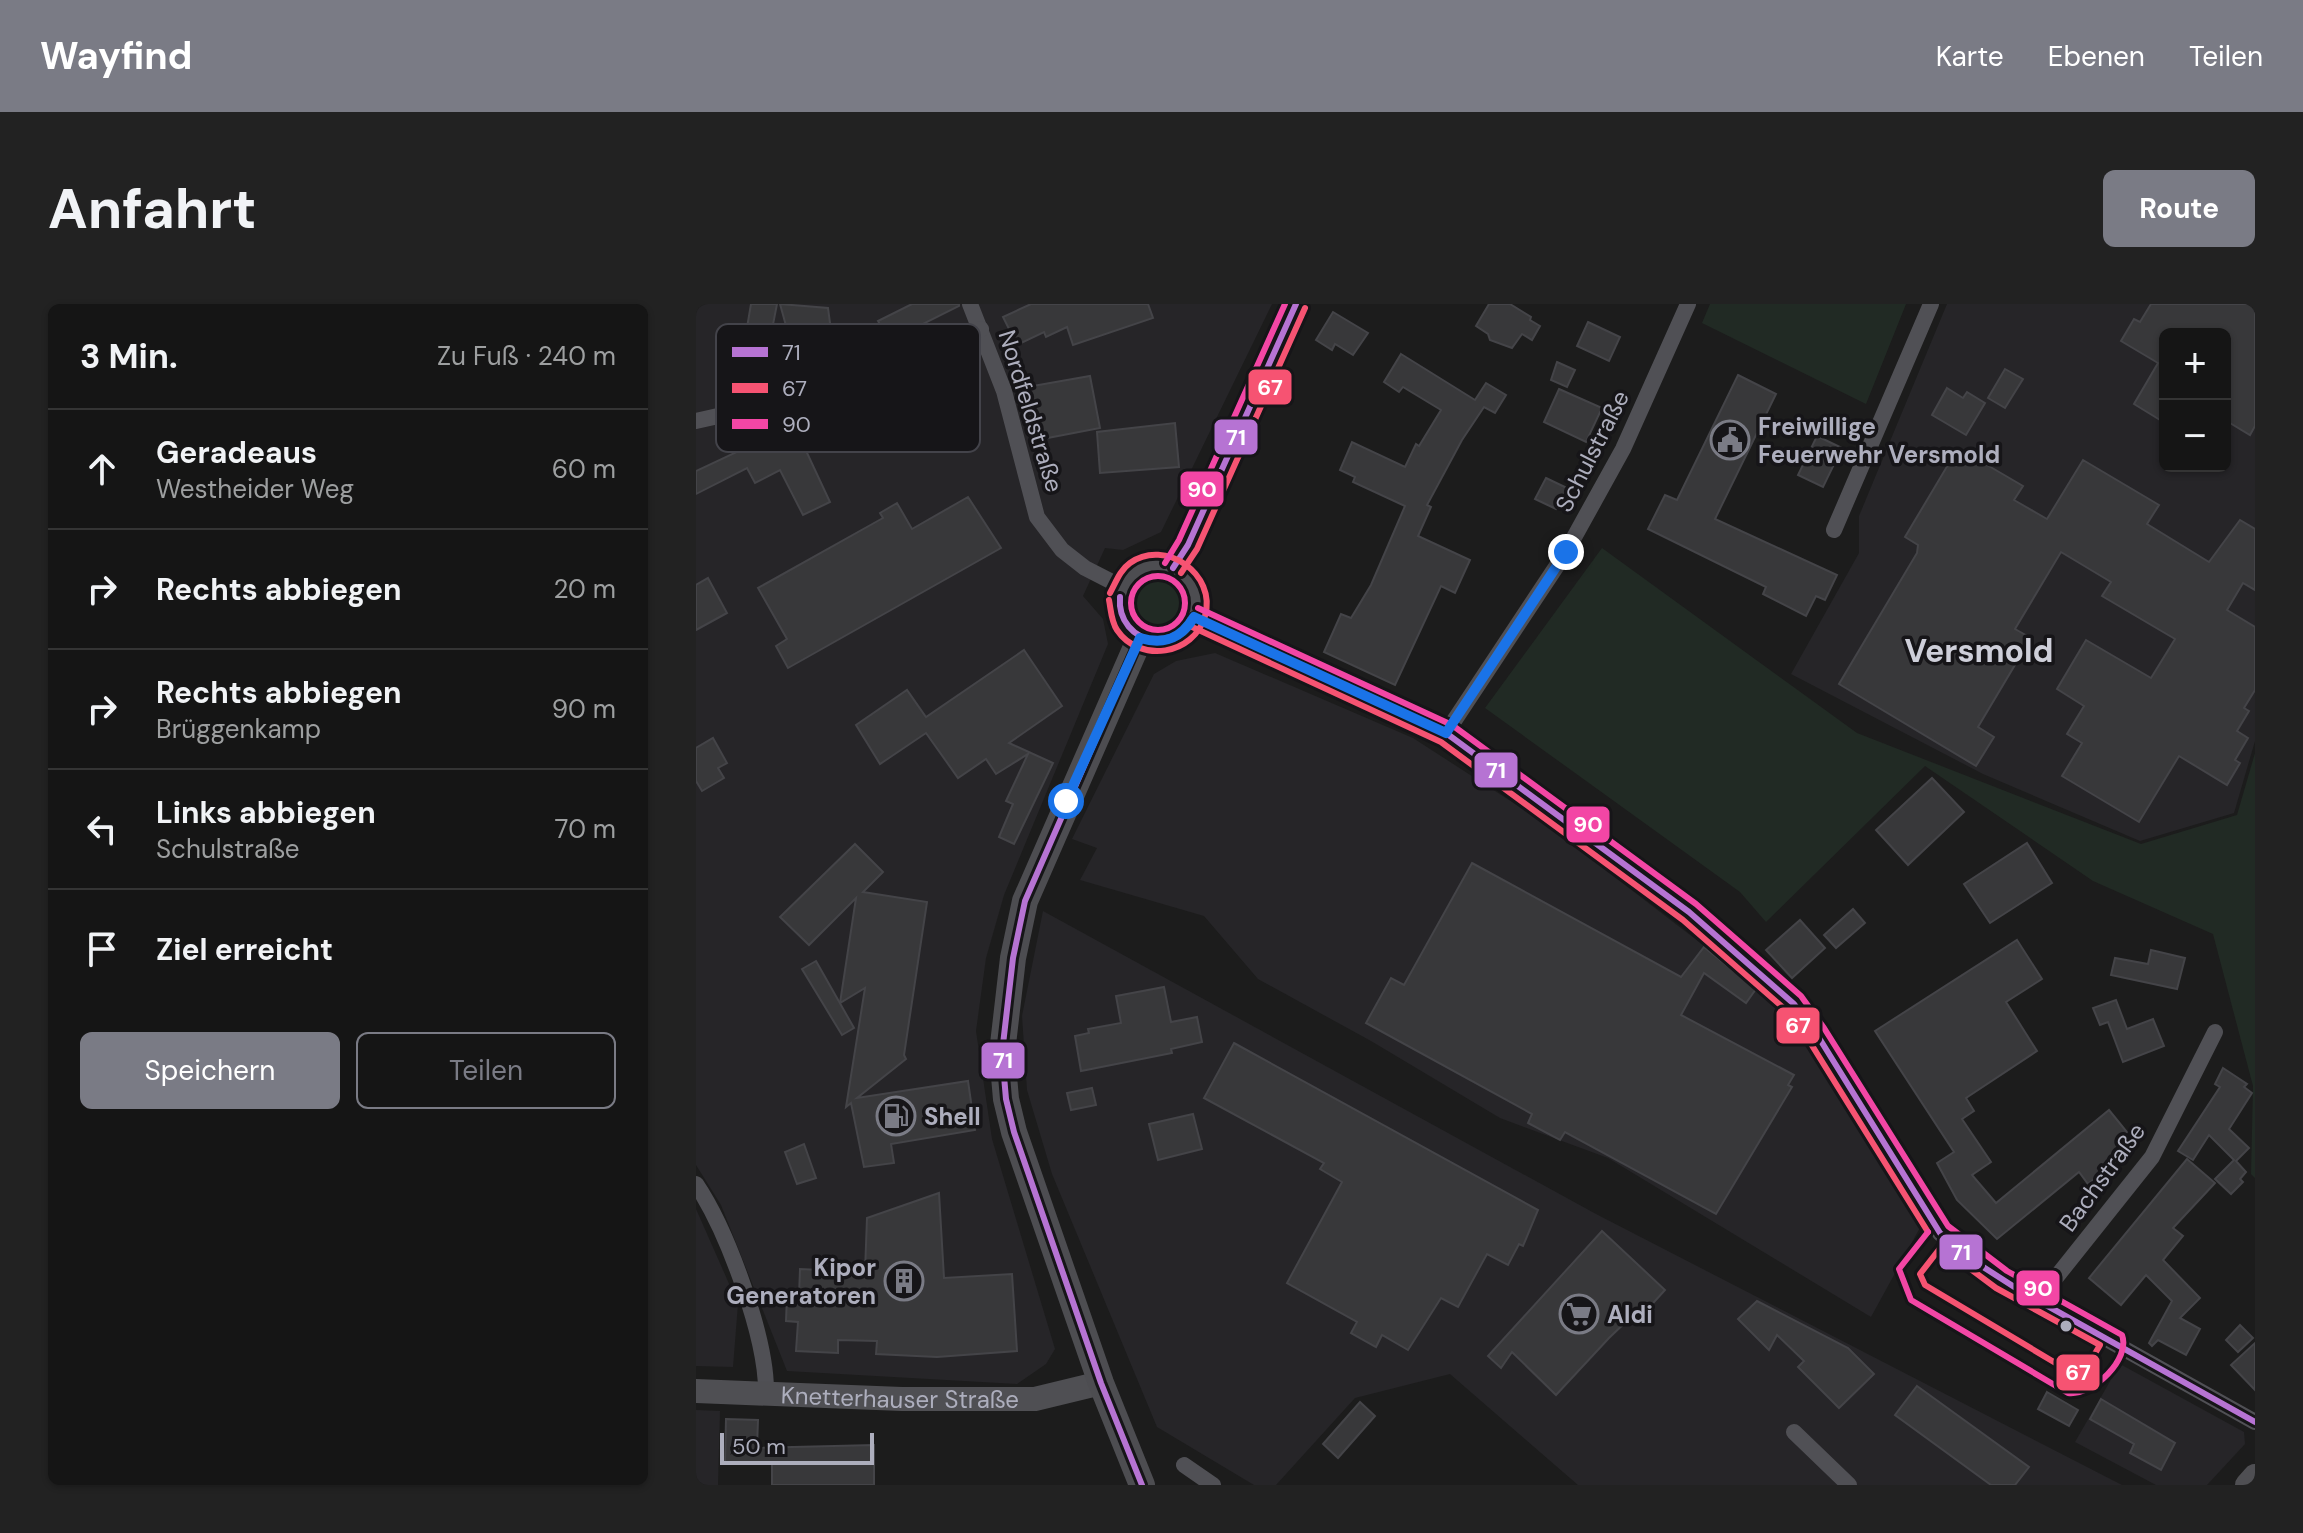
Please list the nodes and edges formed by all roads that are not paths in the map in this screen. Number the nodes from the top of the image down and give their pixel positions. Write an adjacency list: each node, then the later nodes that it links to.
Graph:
1 (970, 304): 5 (street, Nordfeldstraße)
2 (1296, 304): 10 (main road)
3 (1688, 304): 14 (street, Schulstraße)
4 (1931, 304): 9 (street)
5 (979, 324)
6 (981, 329): 11 (street, Nordfeldstraße)
7 (716, 417): 8 (street)
8 (696, 421)
9 (1834, 530)
10 (1173, 568): 11 (main road); 12 (main road)
11 (1122, 587): 13 (main road)
12 (1194, 617): 13 (main road); 14 (street)
13 (1140, 638): 18 (main road)
14 (1446, 733): 17 (street)
15 (2215, 1032): 17 (street, Bachstraße)
16 (696, 1184): 20 (street)
17 (2038, 1300): 21 (street)
18 (1101, 1383): 20 (street, Knetterhauser Straße); 25 (main road)
19 (696, 1391): 20 (street, Knetterhauser Straße)
20 (766, 1393)
21 (2255, 1422)
22 (1794, 1432): 27 (street)
23 (1184, 1465): 26 (street)
24 (2255, 1476): 28 (street)
25 (1142, 1485)
26 (1213, 1485)
27 (1849, 1485)
28 (2247, 1485)

